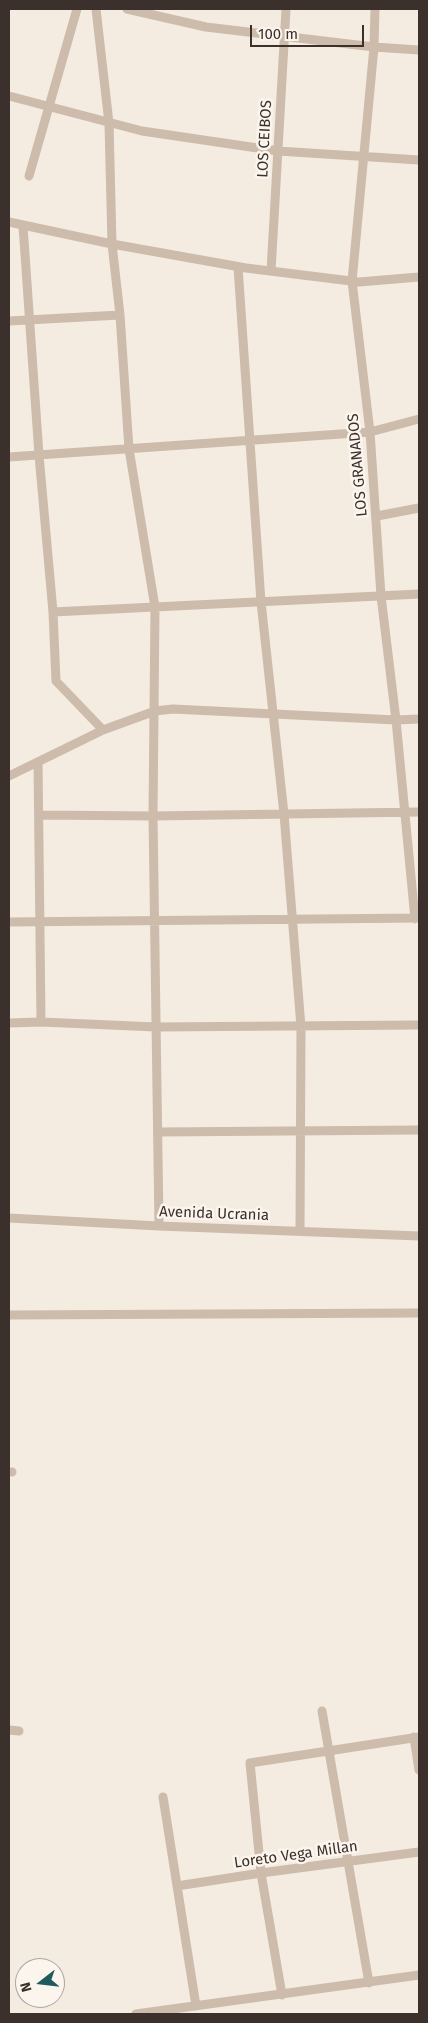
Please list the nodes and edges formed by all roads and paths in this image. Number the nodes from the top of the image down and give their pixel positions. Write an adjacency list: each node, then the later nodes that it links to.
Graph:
1 (77, 9): 10 (street)
2 (96, 9): 11 (street)
3 (127, 9): 6 (street)
4 (286, 9): 6 (street, LOS CEIBOS)
5 (375, 9): 7 (street, LOS GRANADOS)
6 (284, 36): 7 (street); 12 (street, LOS CEIBOS)
7 (374, 47): 8 (street); 13 (street, LOS GRANADOS)
8 (419, 50)
9 (9, 96): 10 (street)
10 (49, 107): 11 (street); 15 (street)
11 (109, 123): 12 (street); 18 (street)
12 (278, 151): 13 (street); 20 (street, LOS CEIBOS)
13 (363, 156): 14 (street); 22 (street, LOS GRANADOS)
14 (419, 160)
15 (29, 176)
16 (9, 222): 17 (street)
17 (23, 226): 18 (street); 24 (street)
18 (112, 244): 19 (street); 23 (street)
19 (238, 267): 20 (street); 28 (street)
20 (271, 271): 22 (street)
21 (419, 277): 22 (street)
22 (352, 281): 27 (street, LOS GRANADOS)
23 (120, 315): 24 (street); 29 (street)
24 (29, 320): 25 (street); 30 (street)
25 (9, 321)
26 (419, 419): 27 (street)
27 (370, 432): 28 (street); 33 (street, LOS GRANADOS)
28 (250, 440): 29 (street); 36 (street)
29 (129, 449): 30 (street); 37 (street)
30 (39, 455): 31 (street); 38 (street)
31 (9, 457)
32 (419, 508): 33 (street)
33 (377, 516): 35 (street, LOS GRANADOS)
34 (419, 594): 35 (street)
35 (381, 596): 36 (street); 42 (street, LOS GRANADOS)
36 (261, 602): 37 (street); 40 (street)
37 (155, 607): 38 (street); 39 (street)
38 (53, 612): 43 (street)
39 (155, 711): 40 (street); 43 (street); 50 (street)
40 (274, 714): 42 (street); 48 (street)
41 (419, 719): 42 (street)
42 (396, 720): 46 (street, LOS GRANADOS)
43 (103, 730): 44 (street)
44 (38, 762): 45 (street); 49 (street)
45 (9, 776)
46 (404, 812): 47 (street); 48 (street); 51 (street, LOS GRANADOS)
47 (419, 812)
48 (284, 814): 50 (street); 52 (street)
49 (39, 815): 50 (street); 53 (street)
50 (153, 816): 54 (street)
51 (417, 918): 52 (street)
52 (291, 920): 54 (street); 60 (street)
53 (40, 921): 54 (street); 55 (street); 56 (street)
54 (155, 921): 59 (street)
55 (9, 922)
56 (41, 1022): 57 (street); 59 (street)
57 (9, 1023)
58 (419, 1025): 60 (street)
59 (156, 1027): 60 (street); 62 (street)
60 (301, 1027): 63 (street)
61 (419, 1130): 63 (street)
62 (158, 1132): 63 (street); 65 (street)
63 (301, 1132): 66 (street)
64 (9, 1218): 65 (street, Avenida Ucrania)
65 (160, 1226): 66 (street, Avenida Ucrania)
66 (300, 1231): 67 (street, Avenida Ucrania)
67 (419, 1236)
68 (419, 1313): 69 (street)
69 (9, 1315)
70 (322, 1711): 74 (street)
71 (9, 1730): 72 (street)
72 (19, 1731)
73 (417, 1737): 74 (street); 75 (street)
74 (328, 1751): 78 (street); 79 (street)
75 (419, 1770)
76 (163, 1797): 80 (street)
77 (419, 1852): 78 (street, Loreto Vega Millan)
78 (349, 1862): 79 (street, Loreto Vega Millan); 82 (street)
79 (261, 1873): 80 (street, Loreto Vega Millan); 83 (street)
80 (178, 1886): 84 (street)
81 (419, 1974): 82 (street)
82 (369, 1983): 83 (street)
83 (282, 1994): 84 (street)
84 (196, 2006): 85 (street)
85 (136, 2014)

